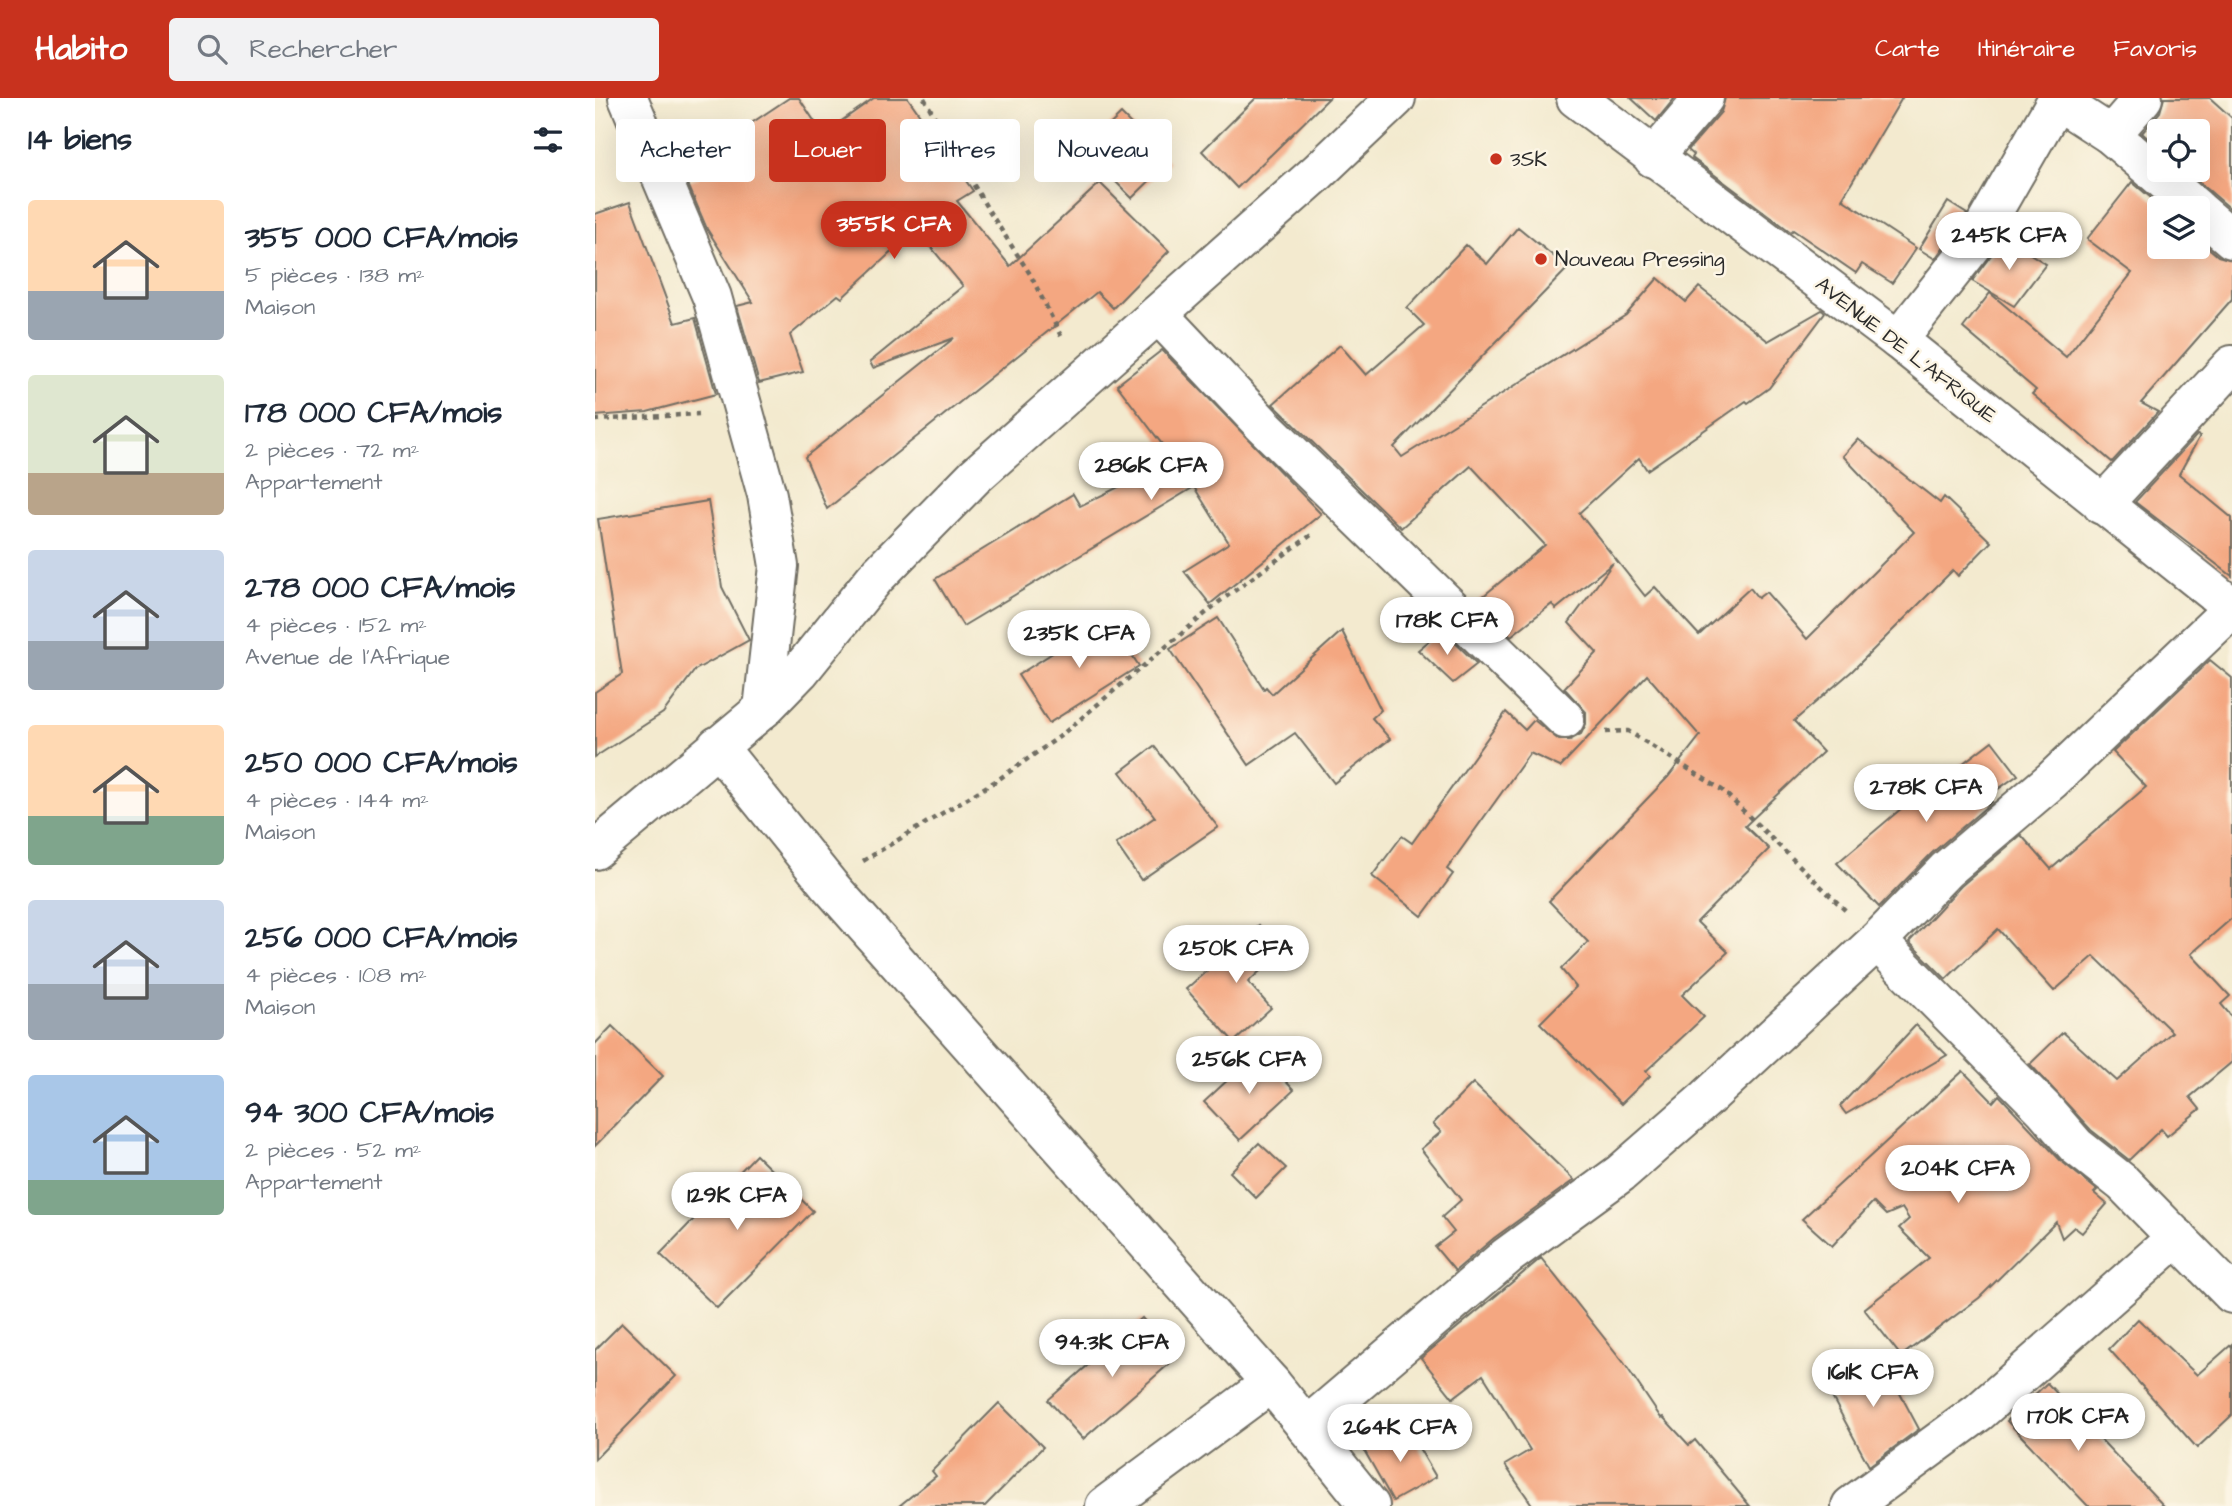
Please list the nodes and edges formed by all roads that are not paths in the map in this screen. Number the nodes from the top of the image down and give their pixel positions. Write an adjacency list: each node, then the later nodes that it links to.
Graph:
1 (628, 98): 16 (street)
2 (1396, 98): 11 (street)
3 (1576, 98): 7 (street, AVENUE DE L'AFRIQUE)
4 (1704, 98): 7 (street)
5 (2143, 98): 6 (street)
6 (2111, 135): 8 (street); 12 (street)
7 (1653, 158): 12 (street, AVENUE DE L'AFRIQUE)
8 (2182, 196)
9 (2210, 220): 10 (street)
10 (2232, 239)
11 (1158, 314): 16 (street); 17 (street)
12 (1898, 340): 14 (street, AVENUE DE L'AFRIQUE)
13 (2232, 365): 14 (street)
14 (2102, 505): 15 (street, AVENUE DE L'AFRIQUE)
15 (2232, 608): 20 (street)
16 (762, 709): 18 (street)
17 (1565, 719)
18 (717, 746): 19 (street); 23 (street)
19 (595, 850)
20 (1877, 941): 21 (street); 24 (street)
21 (2177, 1237): 22 (street); 27 (street)
22 (2232, 1294)
23 (1271, 1383): 24 (street); 25 (street)
24 (1306, 1427): 26 (street)
25 (1105, 1506)
26 (1370, 1506)
27 (1851, 1506)

